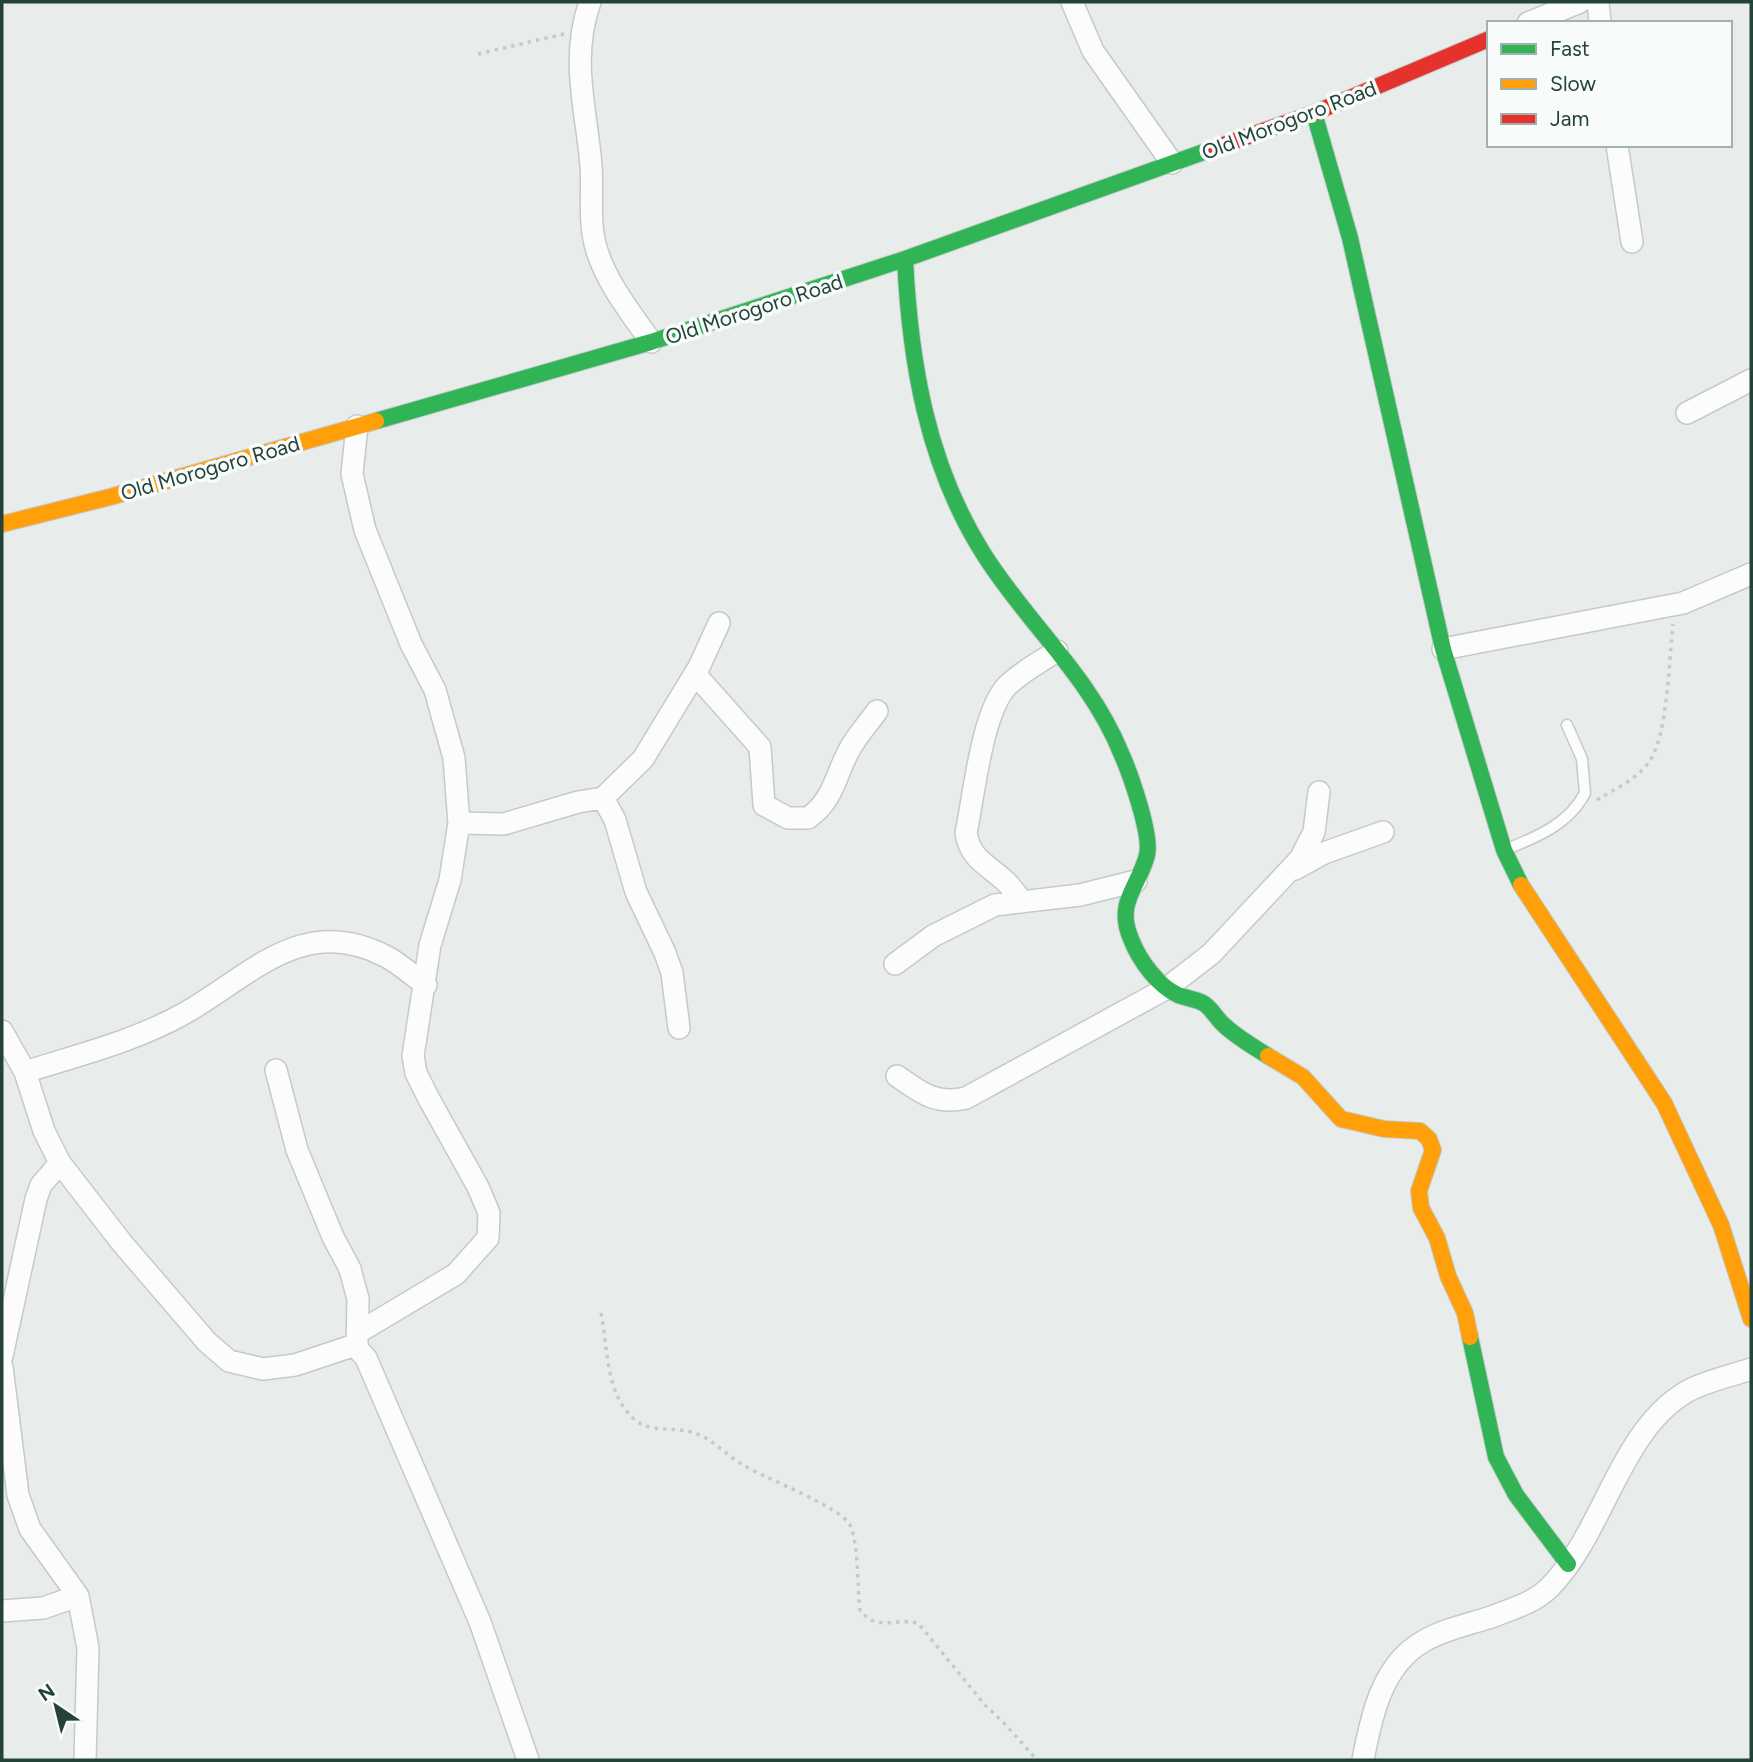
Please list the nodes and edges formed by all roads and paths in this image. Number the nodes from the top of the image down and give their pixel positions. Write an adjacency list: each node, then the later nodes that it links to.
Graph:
1 (590, 2): 7 (street)
2 (1072, 2): 12 (street)
3 (1580, 2): 5 (street)
4 (1598, 2): 6 (street)
5 (1533, 21)
6 (1600, 21)
7 (580, 30): 9 (path); 15 (street)
8 (1487, 40): 10 (street, Old Morogoro Road)
9 (478, 54)
10 (1314, 113): 12 (street, Old Morogoro Road); 23 (street)
11 (1617, 147): 13 (street)
12 (1172, 163): 14 (street, Old Morogoro Road)
13 (1632, 242)
14 (905, 259): 15 (street, Old Morogoro Road); 24 (street)
15 (651, 342): 18 (street, Old Morogoro Road)
16 (1751, 380): 17 (street)
17 (1687, 414)
18 (357, 426): 19 (street, Old Morogoro Road); 31 (street)
19 (2, 524)
20 (1751, 574): 21 (street)
21 (1675, 605): 23 (street); 30 (path)
22 (719, 623): 25 (street)
23 (1443, 649): 33 (street)
24 (1057, 651): 35 (street); 36 (street)
25 (695, 674): 26 (street); 29 (street)
26 (877, 710)
27 (1567, 724): 33 (lane)
28 (1319, 792): 34 (street)
29 (603, 798): 31 (street); 40 (street)
30 (1593, 803)
31 (459, 823): 38 (street)
32 (1383, 832): 34 (street)
33 (1504, 850): 47 (street)
34 (1287, 874): 39 (street)
35 (1136, 881): 36 (street); 39 (street)
36 (1023, 902): 37 (street)
37 (895, 964)
38 (426, 985): 43 (street); 48 (street)
39 (1167, 988): 44 (street); 52 (street)
40 (679, 1028)
41 (2, 1031): 43 (street)
42 (276, 1070): 48 (street)
43 (25, 1072): 45 (street)
44 (897, 1076)
45 (60, 1163): 48 (street); 49 (street)
46 (601, 1313): 57 (path)
47 (1751, 1319)
48 (358, 1340): 56 (street)
49 (2, 1356)
50 (2, 1367): 53 (street)
51 (1751, 1368): 52 (street)
52 (1568, 1563): 58 (street)
53 (78, 1596): 54 (street); 55 (street)
54 (2, 1612)
55 (85, 1760)
56 (528, 1760)
57 (1037, 1760)
58 (1363, 1760)

